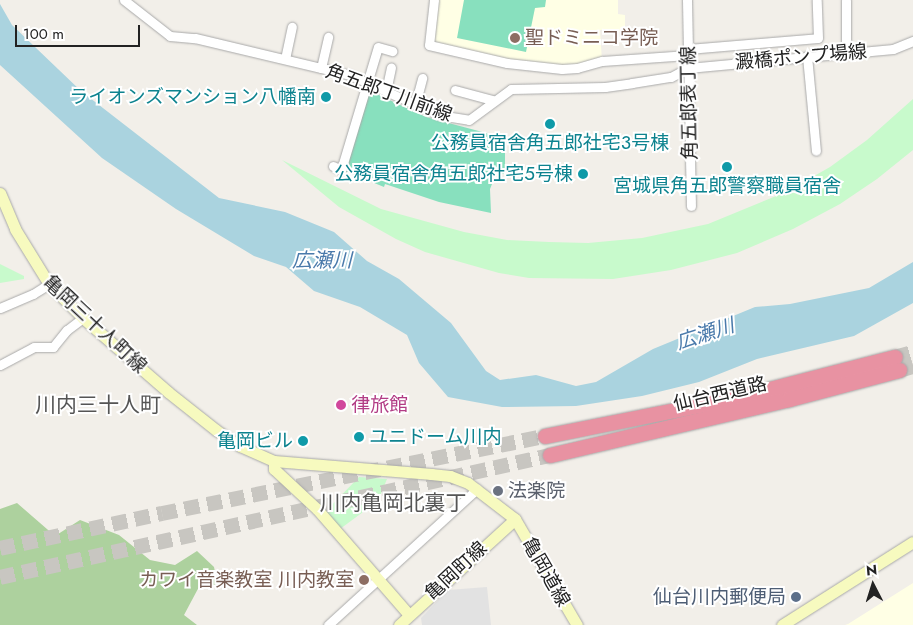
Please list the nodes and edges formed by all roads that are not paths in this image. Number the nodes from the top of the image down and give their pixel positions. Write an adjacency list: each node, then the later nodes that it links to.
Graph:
1 (124, 0): 13 (street, 角五郎丁川前線)
2 (434, 0): 10 (street)
3 (687, 0): 10 (street, 角五郎表丁線)
4 (817, 0): 10 (street)
5 (846, 0): 11 (street)
6 (292, 27): 13 (street)
7 (328, 36): 14 (street)
8 (913, 41): 11 (street, 澱橋ポンプ場線)
9 (392, 51): 18 (street)
10 (688, 52): 16 (street, 角五郎表丁線)
11 (846, 53): 12 (street, 澱橋ポンプ場線)
12 (807, 56): 16 (street, 澱橋ポンプ場線); 23 (street)
13 (285, 60): 14 (street, 角五郎丁川前線)
14 (321, 68): 18 (street, 角五郎丁川前線)
15 (391, 68): 20 (street)
16 (688, 68): 21 (street, 角五郎丁川前線); 26 (street, 角五郎表丁線)
17 (422, 78): 22 (street)
18 (369, 83): 20 (street, 角五郎丁川前線); 24 (street)
19 (455, 90): 21 (street)
20 (386, 91): 22 (street, 角五郎丁川前線)
21 (493, 100): 22 (street, 角五郎丁川前線)
22 (415, 105)
23 (816, 151)
24 (334, 166)
25 (0, 193): 27 (street, 亀岡三十人町線)
26 (691, 206)
27 (49, 284): 28 (street); 29 (street, 亀岡三十人町線)
28 (0, 308)
29 (83, 318): 30 (street); 33 (street, 亀岡三十人町線)
30 (0, 365)
31 (545, 436): 32 (highway, 仙台西道路)
32 (550, 455)
33 (274, 461): 34 (street, 亀岡三十人町線); 37 (street)
34 (477, 489): 35 (street, 亀岡三十人町線); 37 (street)
35 (515, 519): 38 (street, 亀岡町線); 41 (street, 亀岡道線)
36 (913, 542): 42 (street)
37 (377, 581): 38 (street); 39 (street)
38 (409, 616): 40 (street, 亀岡町線)
39 (328, 625)
40 (398, 625)
41 (577, 625)
42 (782, 625)

